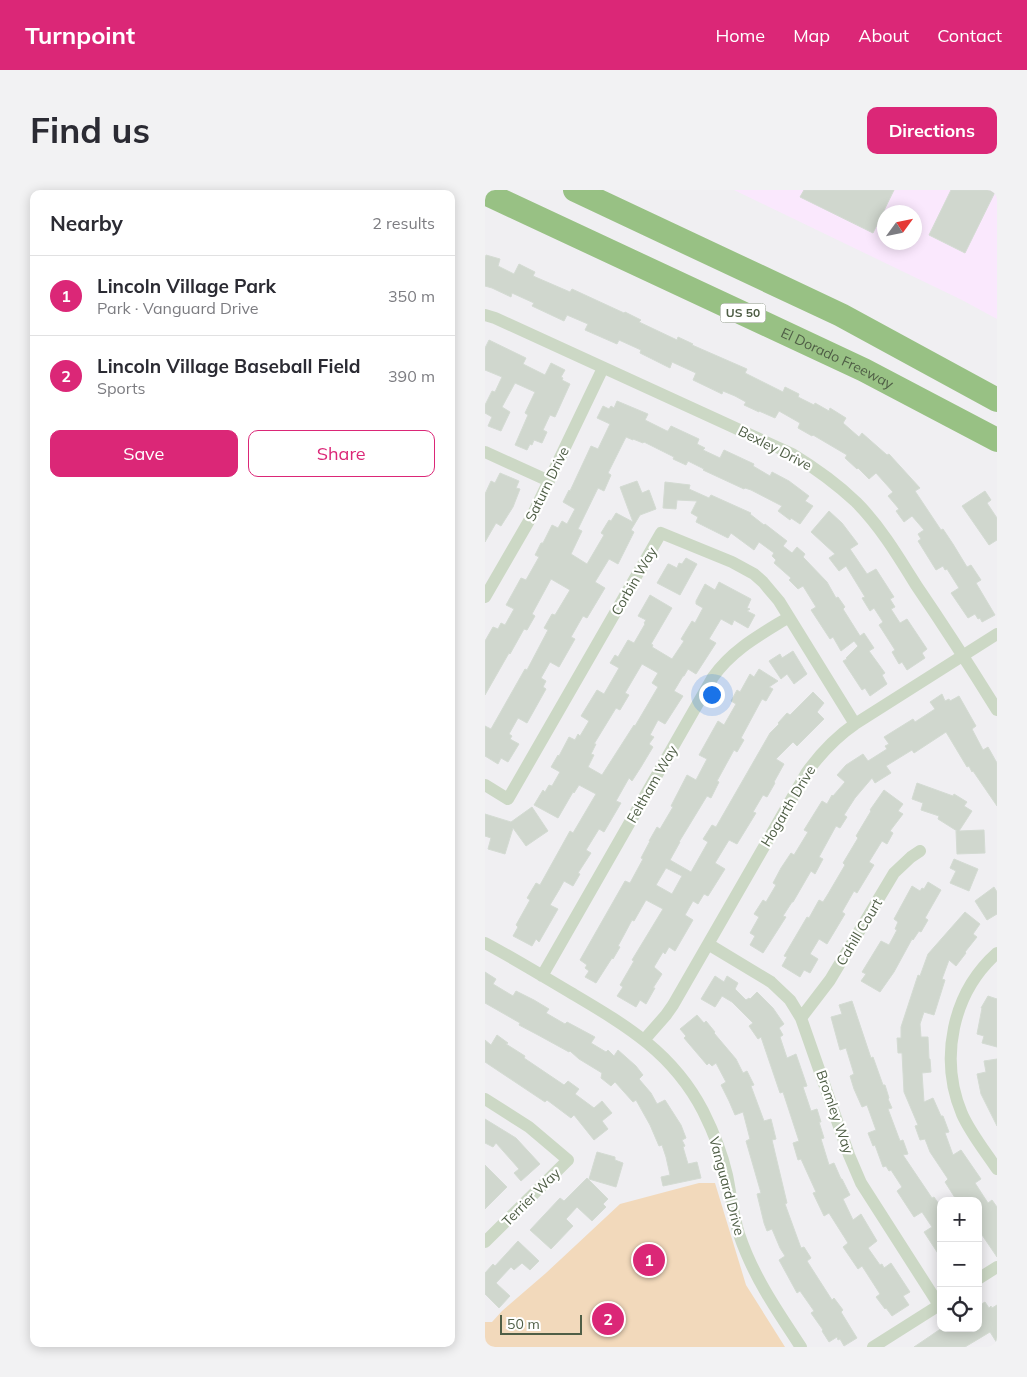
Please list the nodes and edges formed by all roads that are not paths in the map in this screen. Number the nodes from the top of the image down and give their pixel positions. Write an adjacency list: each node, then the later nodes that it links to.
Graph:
1 (575, 190): 5 (highway)
2 (485, 193): 6 (highway, El Dorado Freeway / US 50)
3 (485, 315): 4 (street, Bexley Drive)
4 (603, 368): 8 (street, Saturn Drive); 12 (street, Bexley Drive)
5 (997, 400)
6 (997, 440)
7 (485, 452): 8 (street)
8 (549, 481): 9 (street, Saturn Drive)
9 (485, 597)
10 (789, 617): 14 (street, Corbin Way); 15 (street, Corbin Way); 20 (street, Feltham Way)
11 (997, 634): 12 (street, Hogarth Drive)
12 (963, 655): 13 (street, Bexley Drive); 14 (street, Hogarth Drive)
13 (997, 710)
14 (855, 724): 18 (street, Hogarth Drive)
15 (485, 785)
16 (921, 851): 21 (street, Cahill Court)
17 (485, 942): 20 (street, Vanguard Drive)
18 (708, 944): 21 (street, Bromley Way); 22 (street, Hogarth Drive)
19 (997, 953): 24 (street)
20 (542, 976): 22 (street, Vanguard Drive)
21 (801, 1018): 28 (street, Bromley Way)
22 (644, 1040): 30 (street, Vanguard Drive)
23 (485, 1099): 25 (street, Terrier Way)
24 (997, 1169)
25 (485, 1242)
26 (997, 1267): 27 (street)
27 (982, 1276)
28 (937, 1299)
29 (937, 1306): 31 (street)
30 (801, 1347)
31 (873, 1347)

